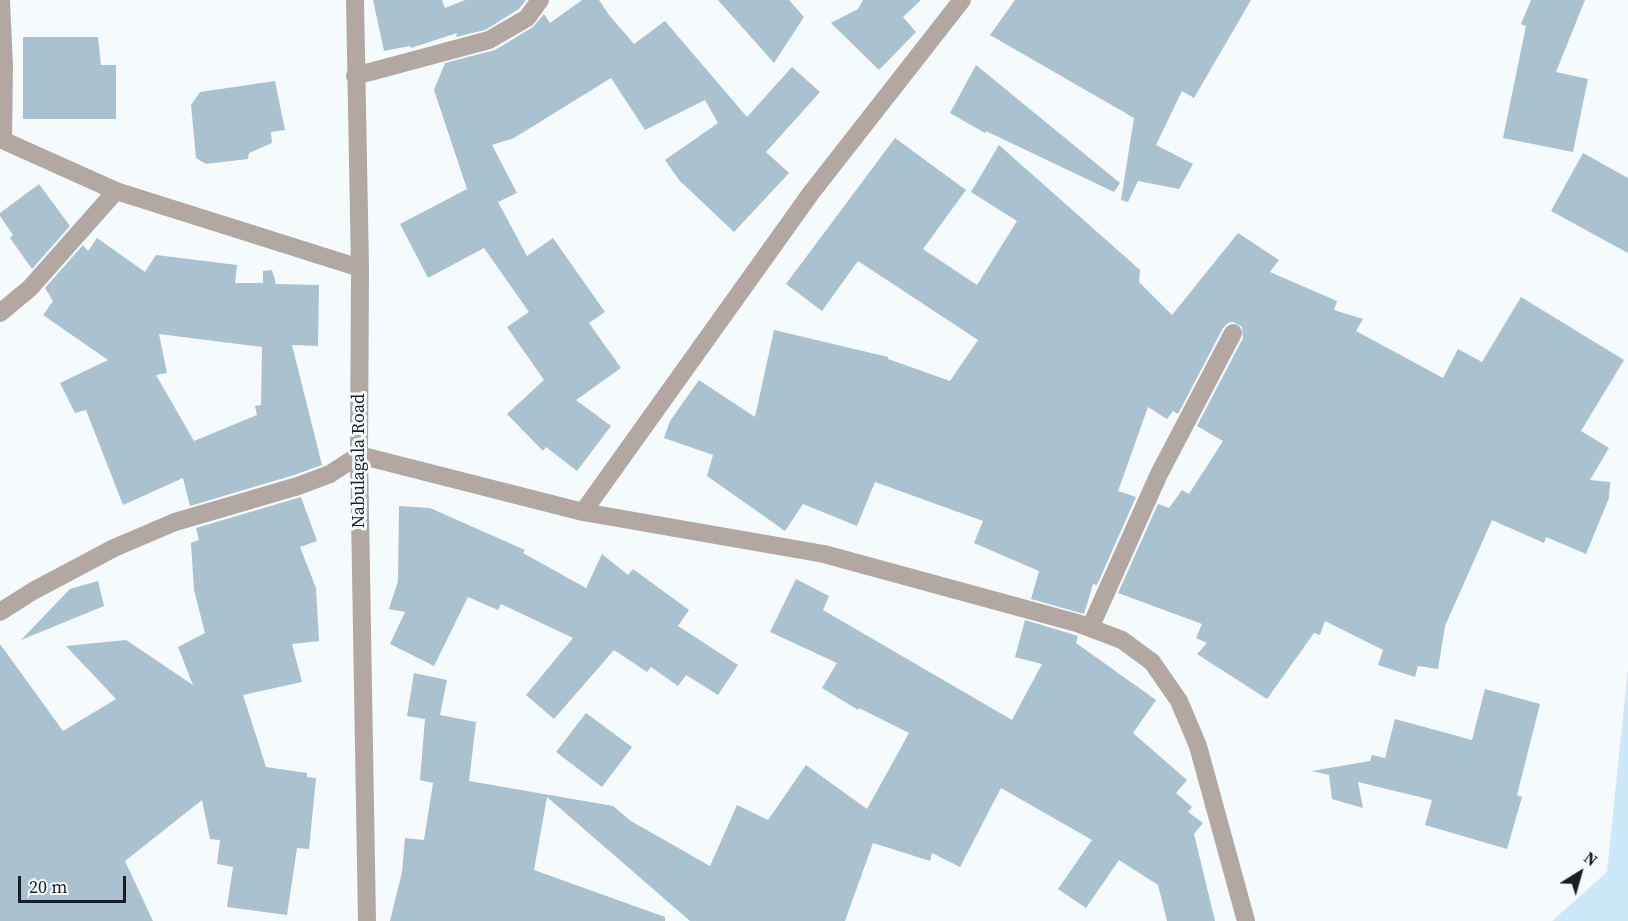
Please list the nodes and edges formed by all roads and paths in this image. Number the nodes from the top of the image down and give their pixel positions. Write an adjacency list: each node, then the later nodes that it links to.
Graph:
1 (1, 0): 6 (street)
2 (355, 0): 5 (street, Nabulagala Road)
3 (540, 0): 5 (street)
4 (962, 0): 12 (street)
5 (355, 76): 8 (street, Nabulagala Road)
6 (1, 139): 7 (street)
7 (116, 190): 8 (street); 9 (street)
8 (360, 268): 11 (street, Nabulagala Road)
9 (0, 313)
10 (1233, 333): 14 (street)
11 (359, 455): 12 (street); 13 (street); 15 (street, Nabulagala Road)
12 (583, 512): 14 (street)
13 (0, 612)
14 (1090, 628): 16 (street)
15 (367, 921)
16 (1246, 921)

